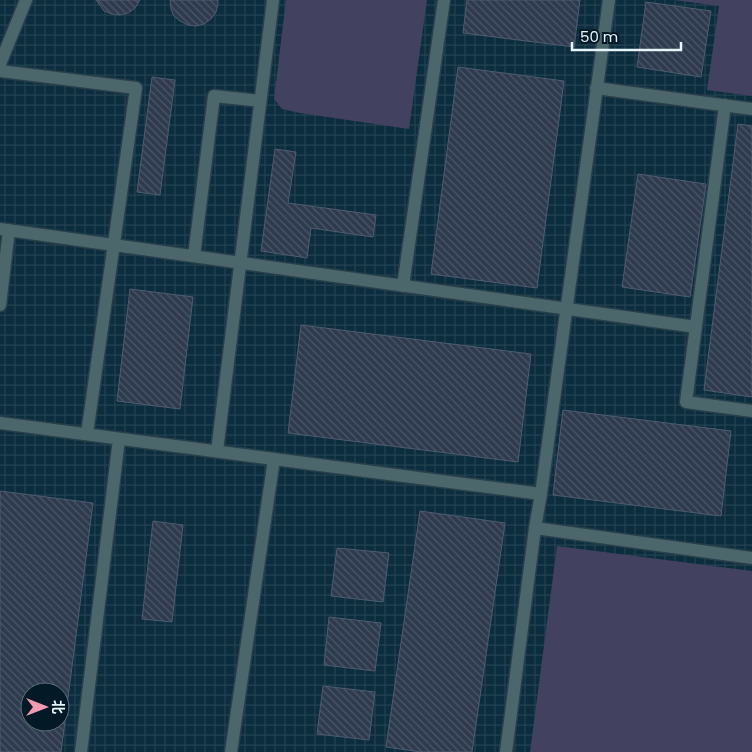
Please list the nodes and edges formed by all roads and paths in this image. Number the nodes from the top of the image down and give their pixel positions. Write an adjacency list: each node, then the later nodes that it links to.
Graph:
1 (26, 0): 5 (lane)
2 (273, 0): 8 (lane)
3 (444, 0): 15 (lane)
4 (608, 0): 7 (lane)
5 (0, 64)
6 (0, 71): 12 (lane)
7 (596, 88): 9 (lane); 17 (lane)
8 (260, 101): 13 (lane); 14 (lane)
9 (725, 105): 10 (lane); 18 (lane)
10 (752, 108)
11 (4, 230): 12 (lane); 16 (lane)
12 (113, 245): 13 (lane); 21 (lane)
13 (194, 256): 14 (lane)
14 (240, 263): 15 (lane); 23 (lane)
15 (404, 286): 17 (lane)
16 (0, 305)
17 (566, 309): 18 (lane); 25 (lane)
18 (696, 327): 19 (lane)
19 (752, 410)
20 (0, 423): 21 (lane)
21 (87, 434): 22 (lane)
22 (119, 439): 23 (lane); 28 (lane)
23 (217, 451): 24 (lane)
24 (274, 458): 25 (lane); 29 (lane)
25 (541, 494): 26 (lane)
26 (535, 528): 27 (lane); 30 (lane)
27 (752, 558)
28 (81, 752)
29 (231, 752)
30 (506, 752)

